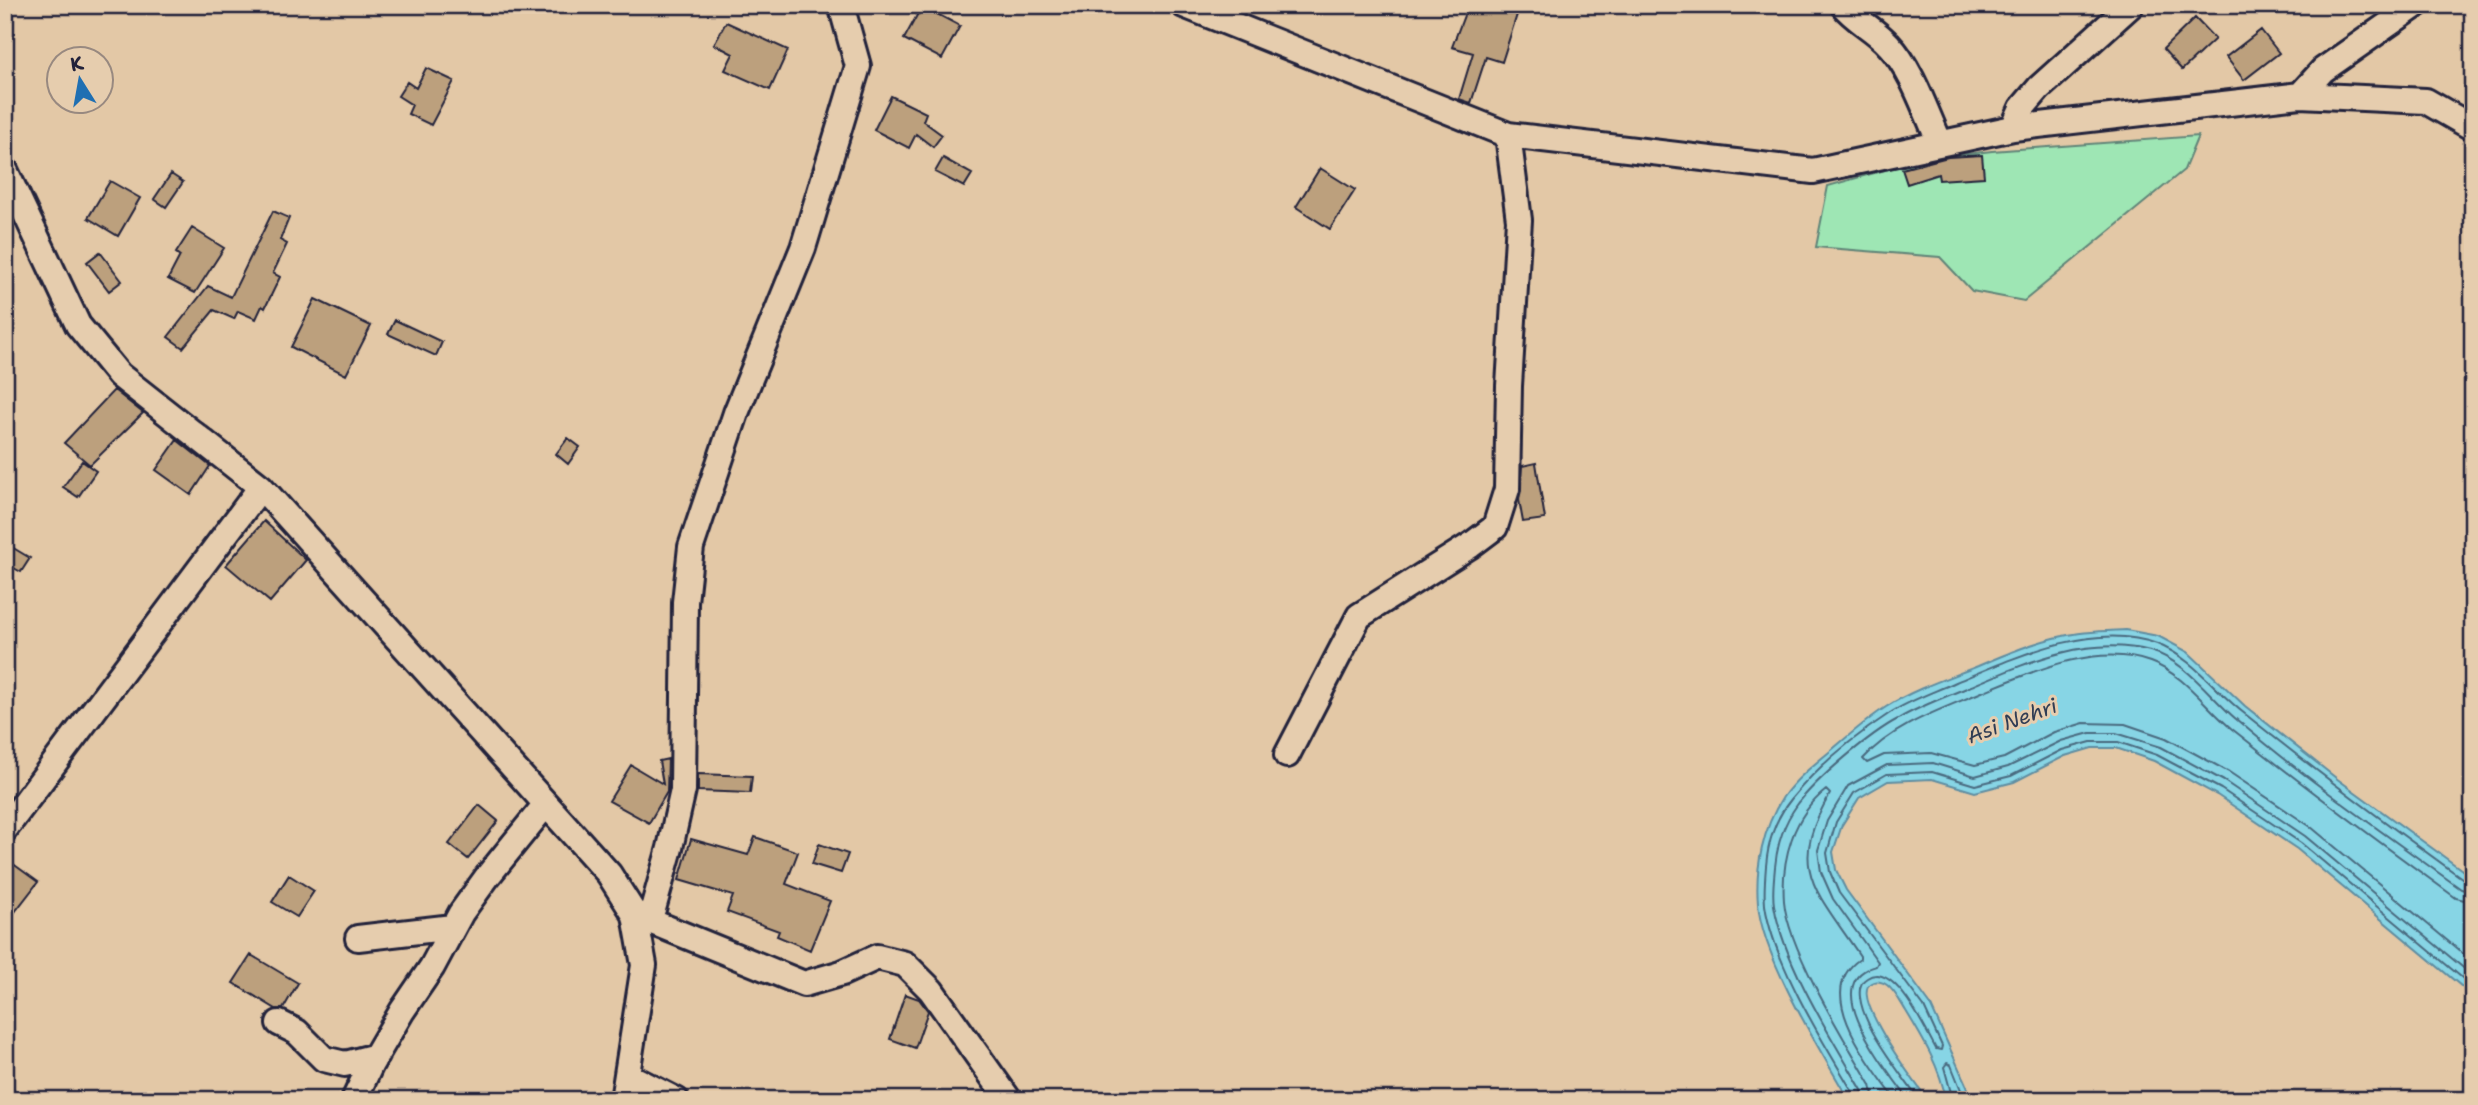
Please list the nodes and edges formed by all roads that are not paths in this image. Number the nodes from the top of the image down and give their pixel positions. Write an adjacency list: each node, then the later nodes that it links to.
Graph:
1 (841, 5): 16 (street)
2 (1184, 5): 9 (street)
3 (1843, 5): 10 (street)
4 (2130, 5): 7 (street)
5 (2416, 5): 6 (street)
6 (2300, 94): 7 (street); 8 (street)
7 (2013, 128): 10 (street)
8 (2473, 128)
9 (1507, 135): 10 (street); 13 (street)
10 (1940, 143)
11 (5, 170): 12 (street)
12 (261, 486): 14 (street); 15 (street)
13 (1287, 755)
14 (546, 804): 16 (street); 17 (street)
15 (5, 829)
16 (639, 917): 21 (street); 25 (street)
17 (453, 927): 18 (street); 20 (street)
18 (358, 939)
19 (279, 1023): 20 (street)
20 (376, 1056): 22 (street)
21 (626, 1075): 23 (street); 24 (street)
22 (354, 1100)
23 (623, 1100)
24 (676, 1100)
25 (1009, 1100)

